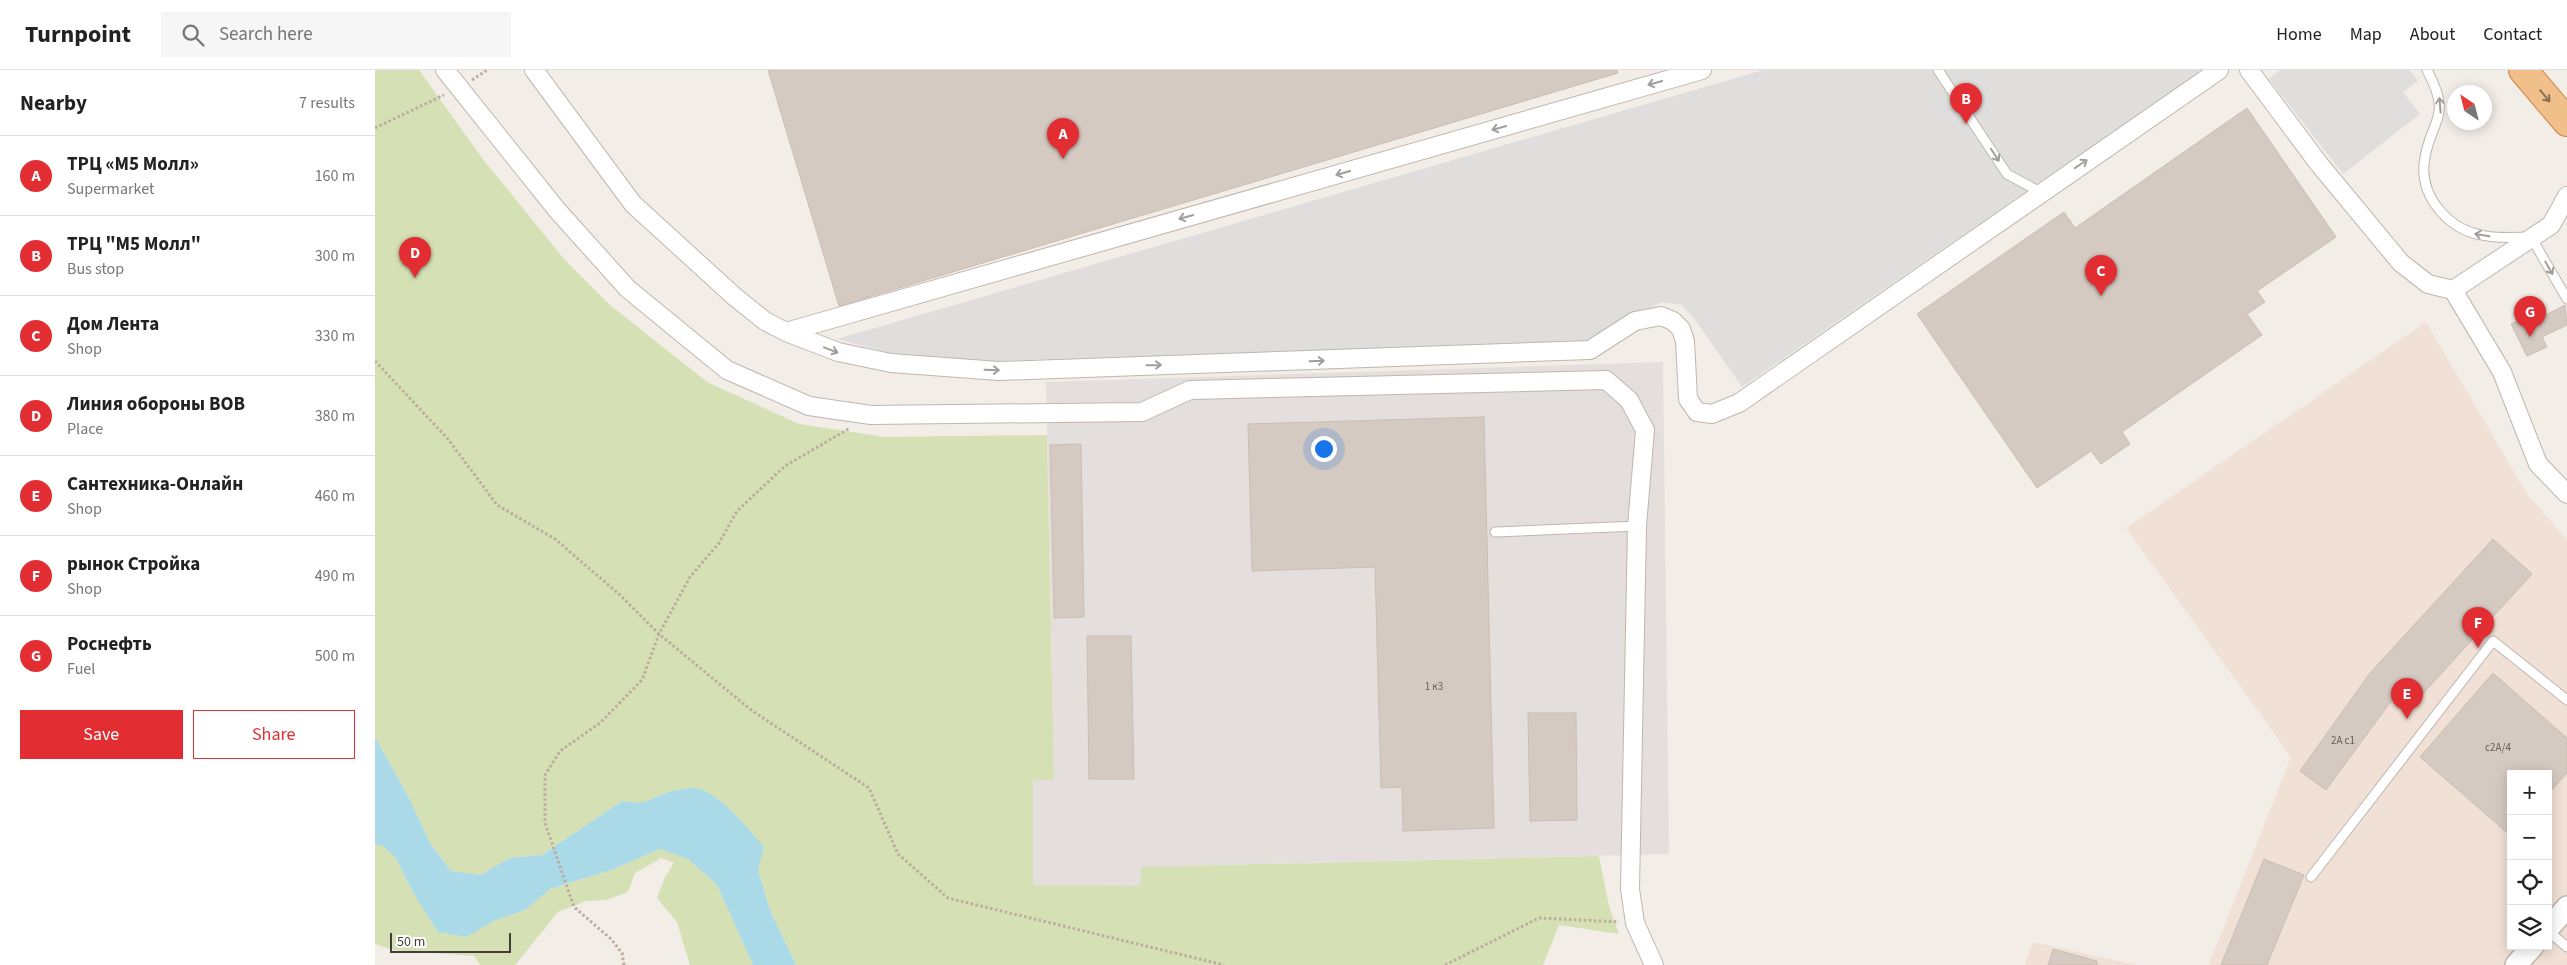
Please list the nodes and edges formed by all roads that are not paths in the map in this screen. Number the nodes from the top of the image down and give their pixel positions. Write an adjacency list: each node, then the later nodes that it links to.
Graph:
1 (445, 70): 18 (street)
2 (534, 70): 16 (street)
3 (1702, 70): 16 (street, one-way to 16)
4 (1938, 70): 10 (lane, one-way to 10)
5 (2219, 70): 10 (street, one-way to 5)
6 (2249, 70): 14 (street)
7 (2427, 70): 13 (lane, one-way to 7)
8 (2523, 70): 9 (highway, one-way to 9)
9 (2567, 122)
10 (2040, 192): 16 (street, one-way to 10)
11 (2567, 196): 12 (street)
12 (2559, 226): 13 (street)
13 (2531, 237): 14 (street); 15 (lane, one-way to 15)
14 (2453, 290): 17 (street)
15 (2567, 300)
16 (786, 332)
17 (2567, 494)
18 (1637, 526): 19 (lane); 27 (street)
19 (1495, 532)
20 (2567, 700): 21 (lane)
21 (2311, 877)
22 (2567, 906): 23 (street)
23 (2552, 925)
24 (2552, 933): 25 (lane)
25 (2567, 946)
26 (2529, 950): 28 (street)
27 (1654, 965)
28 (2516, 965)

